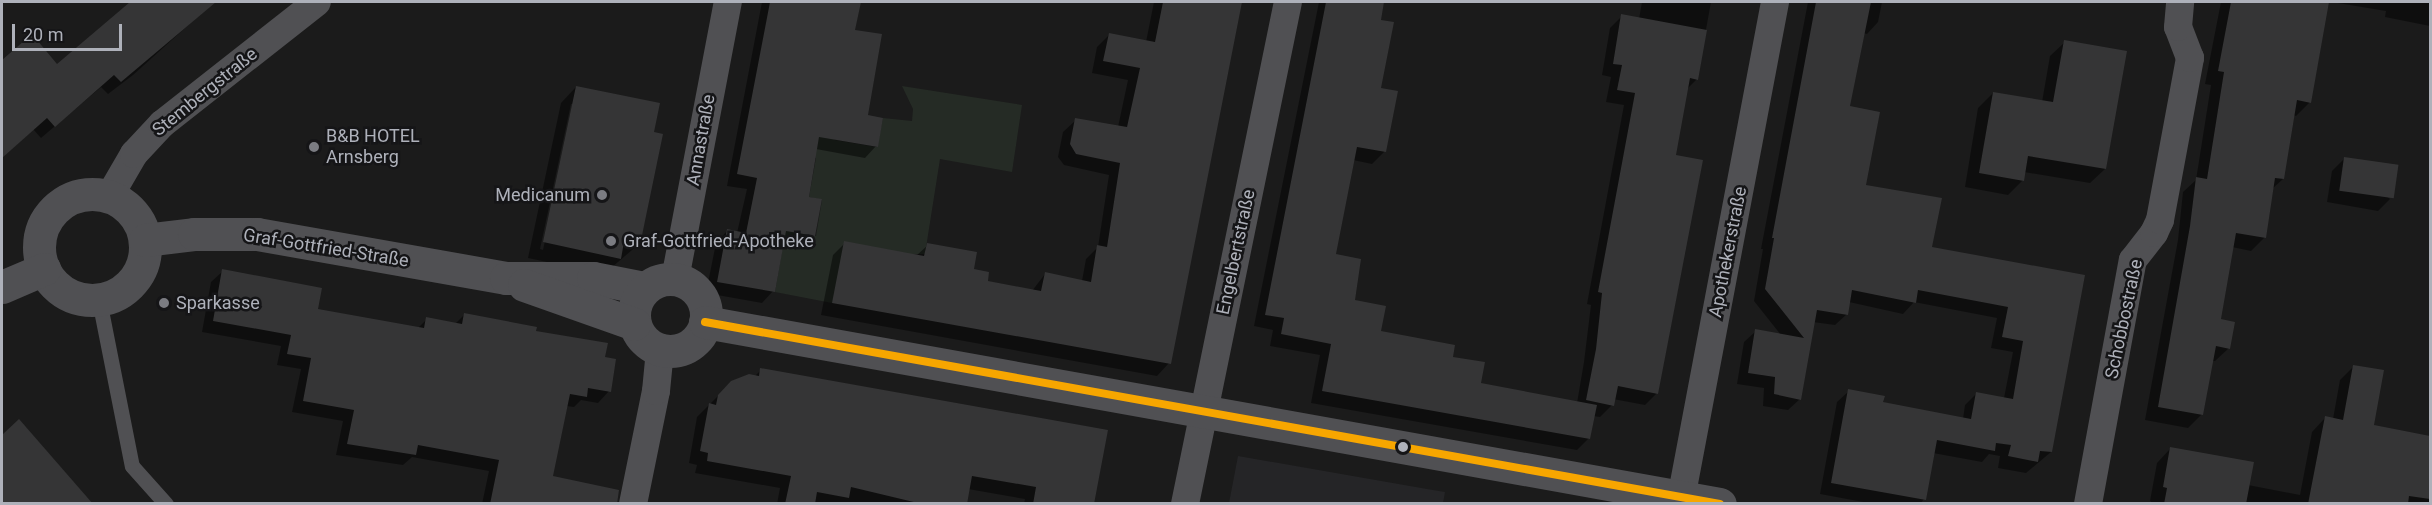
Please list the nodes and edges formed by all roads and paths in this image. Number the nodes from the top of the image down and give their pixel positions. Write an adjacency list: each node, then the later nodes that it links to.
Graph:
1 (317, 2): 6 (street, Stembergstraße)
2 (728, 2): 10 (street, Annastraße)
3 (1288, 2): 17 (street, Engelbertstraße)
4 (1775, 2): 18 (street, Apothekerstraße)
5 (2180, 2): 23 (street, Schobbostraße)
6 (109, 197): 7 (street); 8 (street)
7 (145, 240): 9 (street, Graf-Gottfried-Straße); 13 (street)
8 (44, 269): 11 (street); 13 (street)
9 (506, 278): 12 (street, Graf-Gottfried-Straße); 15 (street, Graf-Gottfried-Straße)
10 (675, 279): 12 (street); 14 (street)
11 (2, 287)
12 (644, 288): 15 (street)
13 (99, 300): 19 (lane)
14 (705, 322): 16 (street); 17 (street)
15 (634, 324): 16 (street)
16 (660, 350): 20 (street)
17 (1203, 410): 18 (street); 21 (street, Engelbertstraße)
18 (1681, 500): 22 (street)
19 (166, 504)
20 (633, 504)
21 (1185, 504)
22 (1720, 504)
23 (2088, 504)

